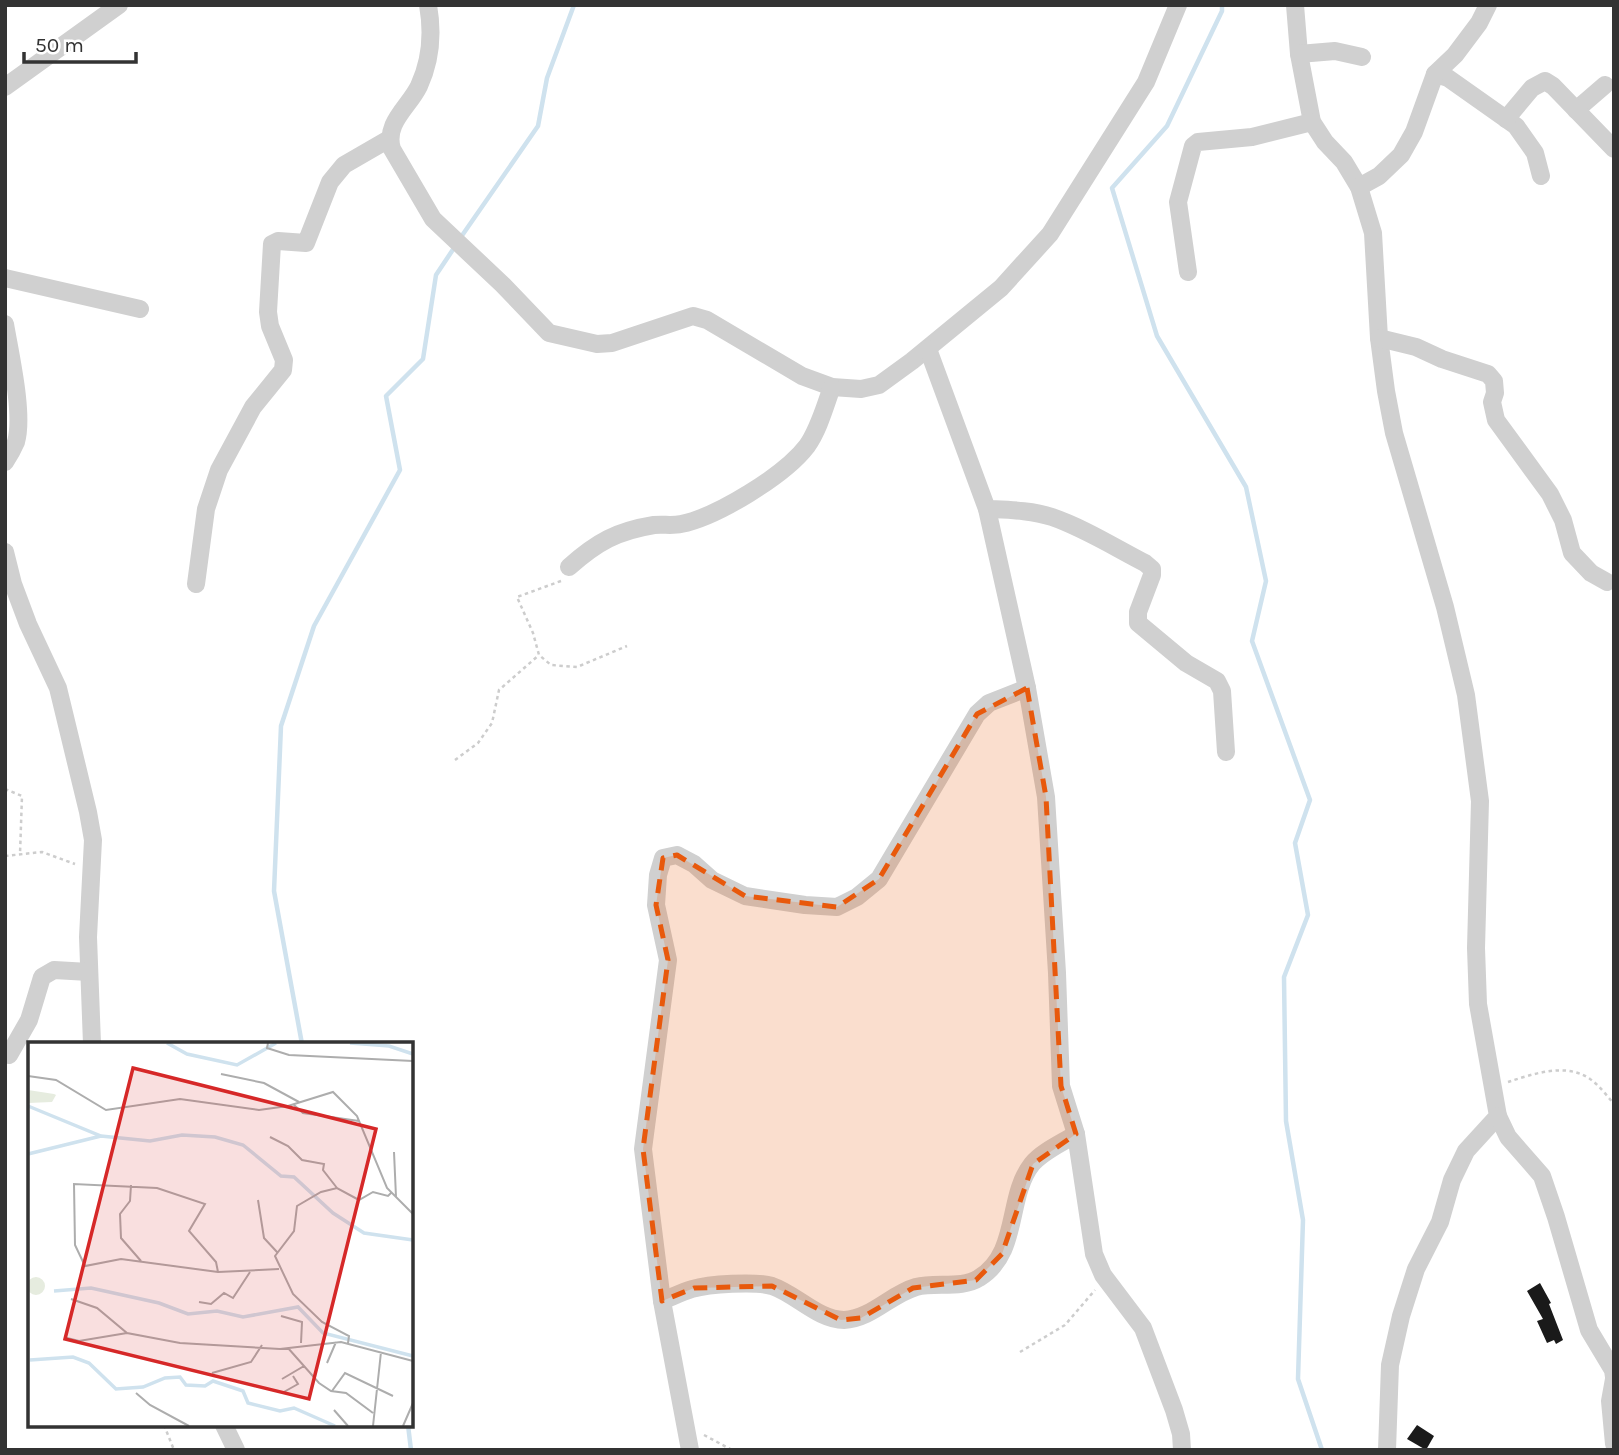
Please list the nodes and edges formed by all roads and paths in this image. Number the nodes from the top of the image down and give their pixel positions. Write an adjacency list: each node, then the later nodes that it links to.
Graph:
1 (119, 5): 10 (street)
2 (428, 5): 14 (street)
3 (1178, 5): 23 (street)
4 (1295, 5): 6 (street)
5 (1488, 5): 8 (street)
6 (1299, 54): 7 (street); 13 (street)
7 (1362, 57)
8 (1435, 74): 12 (street); 17 (street)
9 (1605, 85): 11 (street)
10 (5, 88)
11 (1576, 110): 12 (street); 15 (street)
12 (1506, 119): 16 (street)
13 (1312, 122): 17 (street); 18 (street)
14 (389, 139): 24 (street); 30 (street)
15 (1614, 149)
16 (1541, 176)
17 (1359, 187): 22 (street)
18 (1188, 272)
19 (5, 278): 20 (street)
20 (140, 309)
21 (5, 324): 25 (street)
22 (1379, 338): 29 (street); 43 (street)
23 (928, 349): 24 (street); 26 (street)
24 (832, 387): 28 (street)
25 (5, 462)
26 (987, 509): 33 (street); 34 (street)
27 (5, 552): 39 (street)
28 (569, 567): 32 (path)
29 (1607, 582)
30 (196, 584)
31 (627, 646): 32 (path)
32 (539, 655): 35 (path)
33 (1027, 688): 46 (street); 48 (street)
34 (1226, 752)
35 (454, 760)
36 (5, 789): 37 (path)
37 (20, 854): 38 (path); 39 (path)
38 (5, 856)
39 (92, 868): 40 (street)
40 (89, 972): 41 (street); 42 (street)
41 (92, 1042)
42 (9, 1055)
43 (1491, 1088): 44 (path); 45 (street)
44 (1614, 1104)
45 (1498, 1116): 50 (street); 60 (street)
46 (1076, 1134): 47 (street); 48 (street)
47 (1104, 1276): 49 (path); 59 (street)
48 (662, 1301): 51 (street)
49 (1020, 1352)
50 (1614, 1378): 54 (street)
51 (685, 1426): 57 (street); 58 (path)
52 (165, 1427): 55 (path)
53 (225, 1427): 56 (street)
54 (1614, 1444)
55 (174, 1450)
56 (236, 1450)
57 (690, 1450)
58 (732, 1450)
59 (1182, 1450)
60 (1387, 1450)

